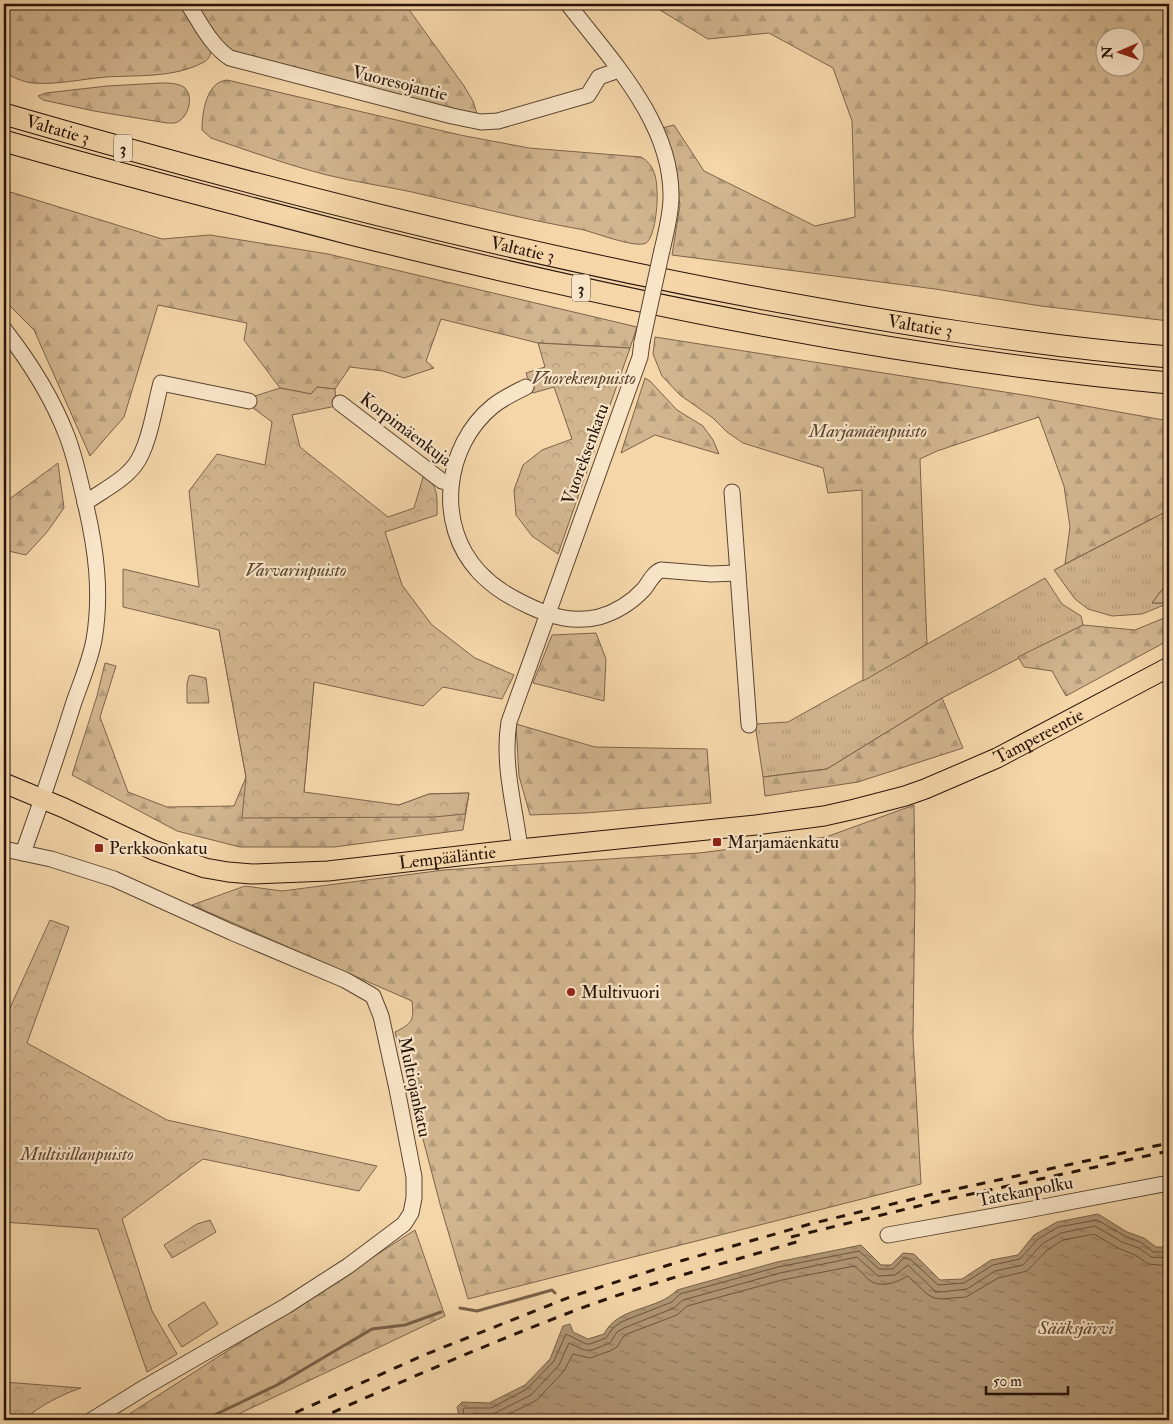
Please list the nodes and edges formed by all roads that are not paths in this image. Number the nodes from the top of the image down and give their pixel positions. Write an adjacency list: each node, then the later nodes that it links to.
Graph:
1 (188, 4): 3 (street, Vuoresojantie)
2 (568, 4): 3 (street, Vuoreksenkatu)
3 (619, 70): 16 (street, Vuoreksenkatu, bridge)
4 (4, 114): 7 (highway, Valtatie 3 / 3)
5 (4, 141): 8 (highway, Valtatie 3 / 3)
6 (4, 328): 14 (street)
7 (1169, 357)
8 (1169, 382)
9 (526, 387): 12 (street)
10 (249, 401): 14 (street)
11 (340, 403): 12 (street, Korpimäenkuja)
12 (450, 483): 16 (street)
13 (732, 492): 15 (street)
14 (85, 503): 21 (street)
15 (738, 573): 16 (street); 18 (street)
16 (548, 614): 23 (street, Vuoreksenkatu)
17 (1169, 667): 20 (main road, Tampereentie)
18 (749, 725)
19 (4, 783): 21 (main road, Lempääläntie)
20 (905, 796): 23 (main road, Lempääläntie)
21 (42, 799): 23 (main road, Lempääläntie); 24 (street)
22 (4, 849): 24 (street, Multiojankatu)
23 (520, 849)
24 (23, 853): 27 (street, Multiojankatu)
25 (1169, 1183): 26 (street, Tatekanpolku)
26 (888, 1234)
27 (92, 1420)

